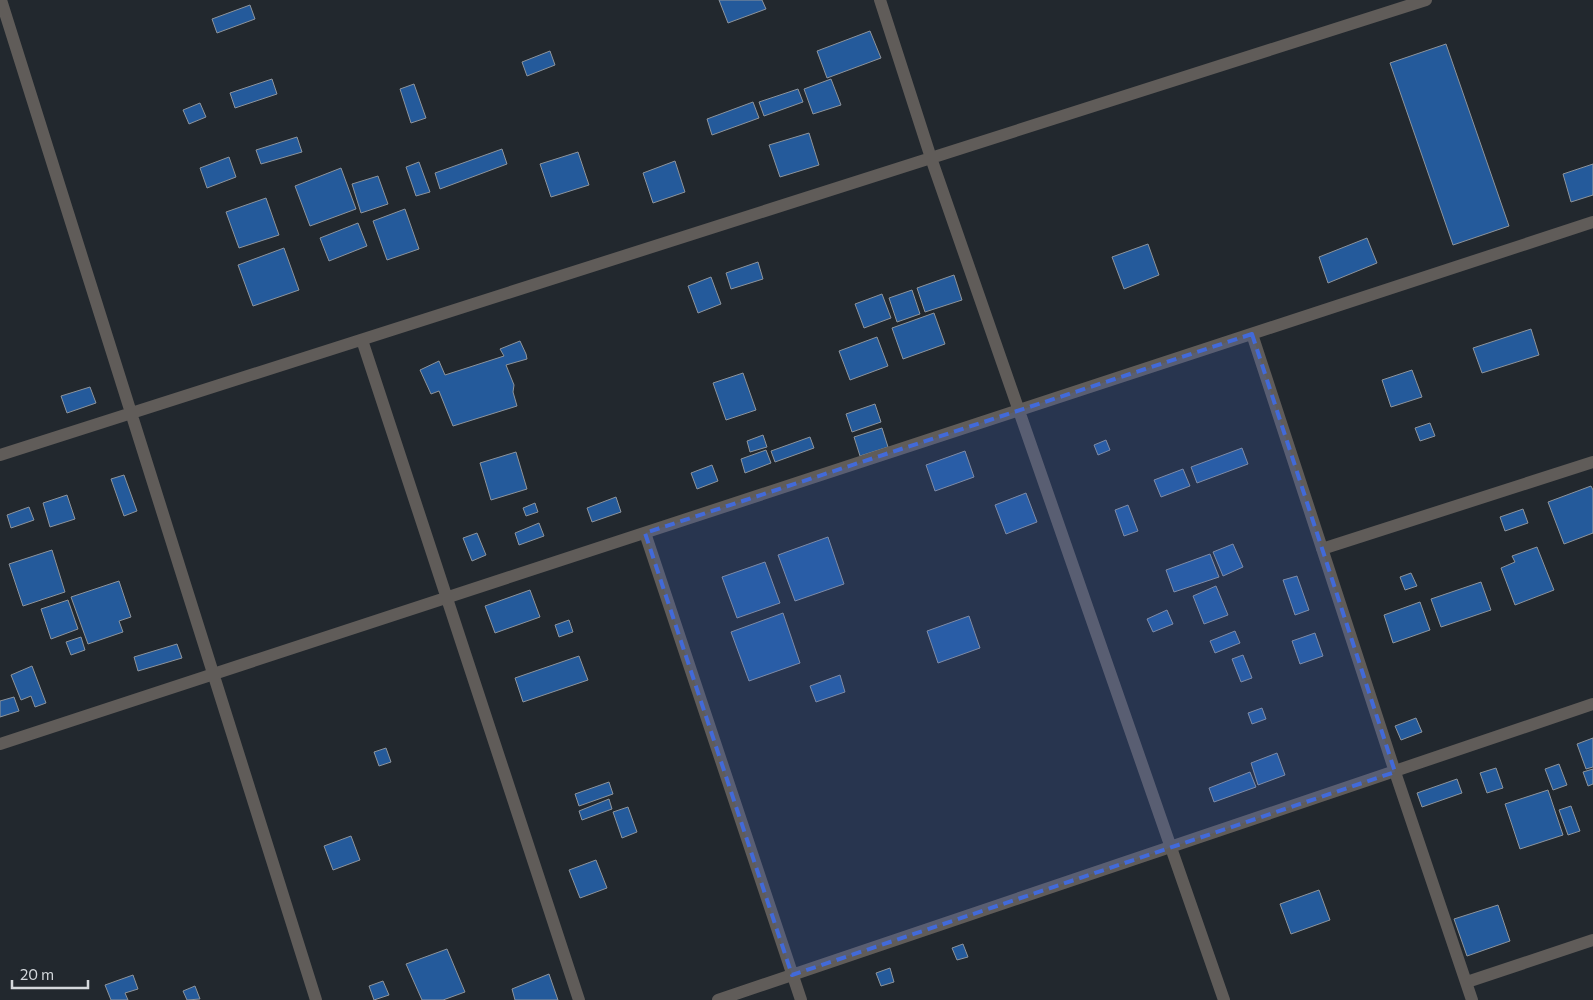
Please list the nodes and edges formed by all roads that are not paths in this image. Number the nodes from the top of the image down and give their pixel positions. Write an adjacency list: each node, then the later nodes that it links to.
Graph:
1 (1, 0): 4 (street)
2 (880, 0): 5 (street)
3 (1426, 0): 5 (street)
4 (5, 31): 10 (street)
5 (930, 158): 8 (street); 9 (street)
6 (1593, 222): 7 (street)
7 (1252, 334): 9 (street); 14 (street)
8 (362, 340): 10 (street); 15 (street)
9 (1019, 411): 13 (street); 20 (street)
10 (131, 413): 11 (street); 16 (street)
11 (0, 455)
12 (1593, 462): 14 (street)
13 (645, 533): 15 (street); 22 (street)
14 (1322, 550): 19 (street)
15 (447, 598): 16 (street); 25 (street)
16 (213, 674): 18 (street); 24 (street)
17 (1593, 704): 19 (street)
18 (0, 744)
19 (1395, 772): 20 (street); 23 (street)
20 (1171, 847): 22 (street); 28 (street)
21 (1593, 940): 23 (street)
22 (792, 975): 26 (street); 27 (street)
23 (1466, 982): 29 (street)
24 (316, 1000)
25 (579, 1000)
26 (718, 1000)
27 (801, 1000)
28 (1224, 1000)
29 (1472, 1000)

